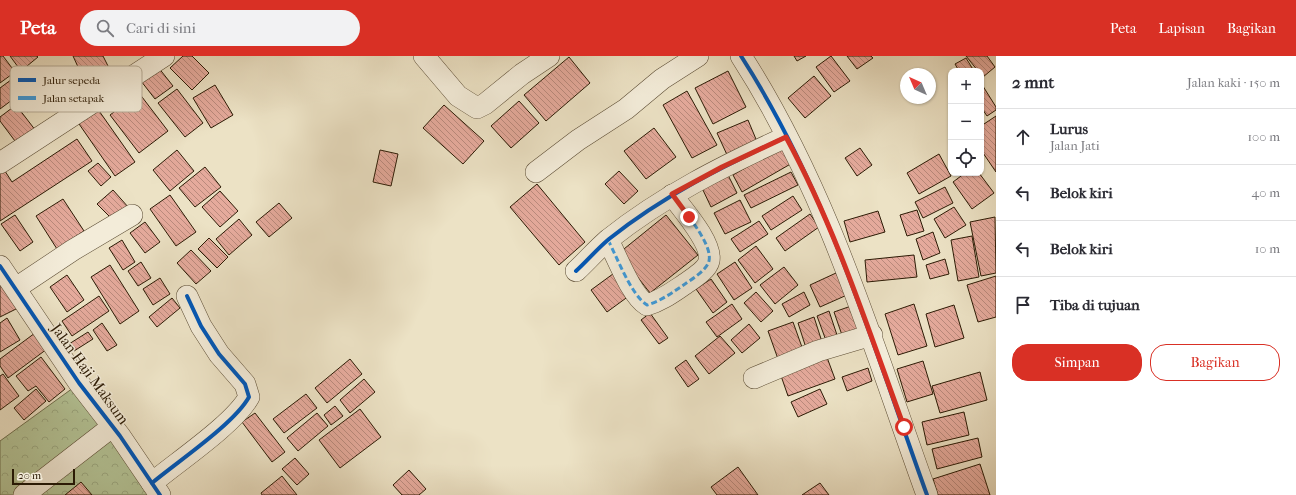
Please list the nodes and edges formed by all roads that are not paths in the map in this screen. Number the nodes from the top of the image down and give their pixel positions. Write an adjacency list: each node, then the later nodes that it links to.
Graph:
1 (164, 56): 6 (street)
2 (424, 56): 3 (street)
3 (549, 56)
4 (698, 56): 10 (street)
5 (741, 56): 8 (street)
6 (142, 70)
7 (78, 112): 9 (street)
8 (786, 137): 11 (street); 18 (street)
9 (0, 163)
10 (536, 172)
11 (672, 194): 13 (street); 13 (street)
12 (132, 215): 16 (street)
13 (608, 240): 15 (street)
14 (0, 266): 16 (street, Jalan Haji Maksum)
15 (576, 271)
16 (16, 288): 20 (street, Jalan Haji Maksum)
17 (187, 296): 21 (street)
18 (872, 335): 19 (street); 23 (street)
19 (754, 378)
20 (113, 426): 21 (street, Jalan Haji Maksum); 22 (street)
21 (156, 489)
22 (24, 495)
23 (927, 495)

